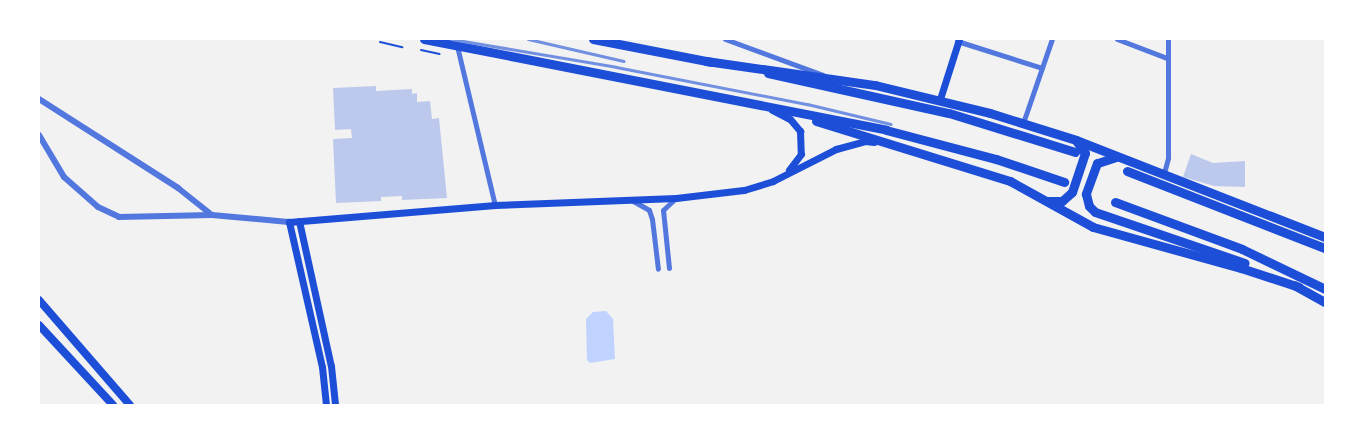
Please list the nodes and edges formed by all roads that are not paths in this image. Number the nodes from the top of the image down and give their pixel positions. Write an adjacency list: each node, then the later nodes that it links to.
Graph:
1 (424, 39): 9 (highway)
2 (593, 39): 11 (highway)
3 (725, 39): 8 (street)
4 (1052, 39): 12 (street)
5 (1117, 39): 10 (street)
6 (1168, 39): 10 (street)
7 (958, 40): 12 (street); 15 (main road)
8 (740, 42): 13 (street)
9 (457, 45): 16 (highway); 31 (street)
10 (1167, 58): 24 (street)
11 (706, 61): 13 (highway); 21 (highway)
12 (1042, 68): 17 (street)
13 (831, 77): 15 (highway)
14 (39, 99): 32 (street)
15 (940, 99): 17 (highway)
16 (765, 107): 20 (highway); 25 (main road); 26 (highway)
17 (1024, 124): 19 (highway)
18 (39, 135): 32 (street)
19 (1076, 140): 22 (highway); 29 (highway)
20 (894, 145): 25 (main road); 29 (highway)
21 (1075, 152)
22 (1119, 157): 24 (highway); 39 (highway)
23 (1127, 171): 36 (highway)
24 (1164, 172): 35 (highway)
25 (772, 181): 27 (main road)
26 (1064, 182)
27 (676, 198): 28 (main road); 37 (street)
28 (630, 200): 31 (main road); 38 (street)
29 (1049, 201): 39 (highway)
30 (1115, 202): 40 (highway)
31 (495, 205): 33 (main road)
32 (212, 215): 34 (street)
33 (298, 221): 34 (main road); 47 (main road)
34 (289, 222): 46 (main road)
35 (1325, 237)
36 (1325, 248)
37 (668, 268)
38 (658, 269)
39 (1299, 288): 42 (highway)
40 (1325, 289)
41 (39, 300): 45 (main road)
42 (1325, 302)
43 (39, 325): 44 (main road)
44 (113, 405)
45 (130, 405)
46 (326, 405)
47 (335, 405)

